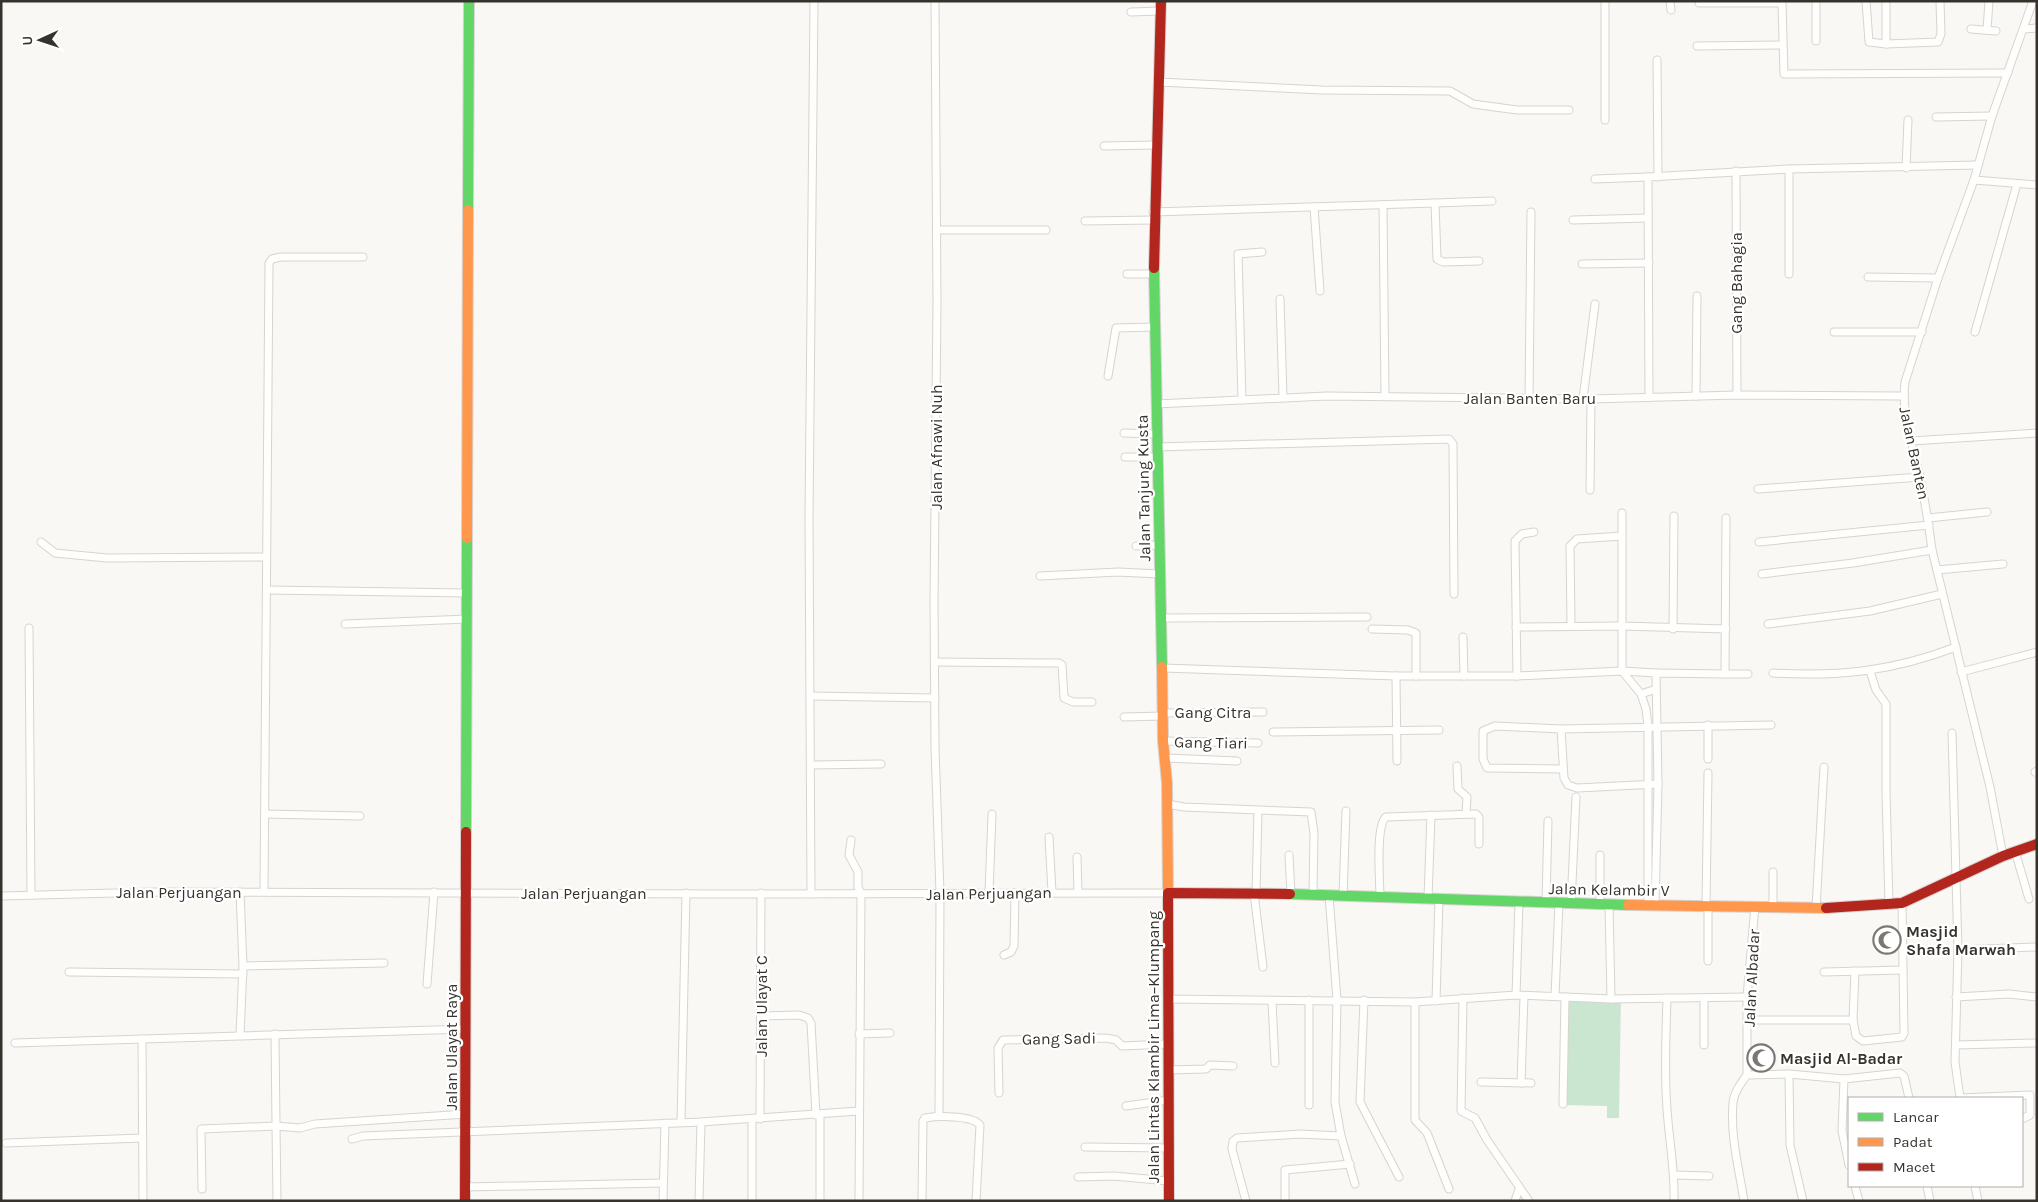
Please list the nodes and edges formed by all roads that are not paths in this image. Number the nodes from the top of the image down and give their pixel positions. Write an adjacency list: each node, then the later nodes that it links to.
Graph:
1 (469, 1): 115 (street, Jalan Ulayat Raya)
2 (814, 1): 148 (street)
3 (934, 1): 55 (street, Jalan Afnawi Nuh)
4 (1605, 1): 32 (street)
5 (1670, 1): 15 (street)
6 (1816, 1): 22 (street)
7 (1866, 1): 23 (street)
8 (1886, 1): 23 (street)
9 (1940, 1): 23 (street)
10 (1989, 1): 20 (street)
11 (2033, 1): 19 (street, Jalan Banten)
12 (1783, 2): 13 (street); 24 (street)
13 (1700, 4)
14 (1160, 6): 16 (street); 28 (street, Jalan Tanjung Kusta)
15 (1671, 10)
16 (1130, 12)
17 (2037, 28): 19 (street)
18 (1971, 29): 20 (street)
19 (2024, 29): 27 (street, Jalan Banten)
20 (1987, 30): 21 (street)
21 (1996, 31)
22 (1816, 41)
23 (1886, 44)
24 (1782, 45): 25 (street); 27 (street)
25 (1697, 46)
26 (1657, 60): 41 (street)
27 (2008, 73): 30 (street, Jalan Banten)
28 (1159, 82): 29 (street); 34 (street, Jalan Tanjung Kusta)
29 (1569, 110)
30 (1992, 116): 31 (street); 36 (street, Jalan Banten)
31 (1936, 117)
32 (1605, 120)
33 (1908, 120): 37 (street)
34 (1156, 145): 35 (street); 51 (street, Jalan Tanjung Kusta)
35 (1104, 146)
36 (1978, 165): 37 (street); 43 (street, Jalan Banten)
37 (1906, 168): 38 (street)
38 (1789, 169): 39 (street); 64 (street)
39 (1736, 171): 41 (street); 76 (street, Gang Bahagia)
40 (1648, 177): 41 (street); 42 (street); 52 (street)
41 (1658, 177)
42 (1595, 179)
43 (1974, 180): 44 (street); 66 (street, Jalan Banten)
44 (2016, 184): 45 (street); 74 (street)
45 (2037, 185)
46 (1492, 201): 47 (street)
47 (1435, 203): 48 (street); 59 (street)
48 (1383, 205): 49 (street); 77 (street)
49 (1314, 207): 51 (street); 67 (street)
50 (1531, 212): 82 (street)
51 (1153, 216): 54 (street); 63 (street, Jalan Tanjung Kusta)
52 (1648, 218): 53 (street); 60 (street)
53 (1574, 220)
54 (1085, 221)
55 (937, 230): 56 (street); 133 (street, Jalan Afnawi Nuh)
56 (1046, 230)
57 (1262, 252): 85 (street)
58 (363, 257): 108 (street)
59 (1479, 261)
60 (1649, 263): 61 (street); 81 (street)
61 (1582, 264)
62 (1127, 274): 63 (street)
63 (1154, 274): 71 (street, Jalan Tanjung Kusta)
64 (1788, 274)
65 (1868, 277): 66 (street)
66 (1938, 278): 73 (street, Jalan Banten)
67 (1320, 291)
68 (1697, 296): 78 (street)
69 (1280, 299): 80 (street)
70 (1595, 304): 83 (street)
71 (1154, 327): 75 (street); 86 (street, Jalan Tanjung Kusta)
72 (1834, 332): 73 (street)
73 (1922, 332): 79 (street, Jalan Banten)
74 (1975, 332)
75 (1108, 376)
76 (1737, 395): 78 (street, Jalan Banten Baru); 79 (street, Jalan Banten Baru)
77 (1385, 396): 80 (street, Jalan Banten Baru); 82 (street, Jalan Banten Baru)
78 (1696, 396): 81 (street, Jalan Banten Baru)
79 (1904, 396): 90 (street, Jalan Banten)
80 (1283, 397): 85 (street, Jalan Banten Baru)
81 (1649, 397): 84 (street, Jalan Banten Baru)
82 (1530, 399): 83 (street, Jalan Banten Baru)
83 (1583, 399): 84 (street, Jalan Banten Baru)
84 (1591, 399): 95 (street)
85 (1242, 400): 86 (street, Jalan Banten Baru)
86 (1156, 404): 89 (street, Jalan Tanjung Kusta)
87 (1124, 433): 89 (street)
88 (2037, 433): 90 (street)
89 (1156, 434): 91 (street, Jalan Tanjung Kusta)
90 (1911, 441): 93 (street, Jalan Banten)
91 (1156, 452): 92 (street); 105 (street, Jalan Tanjung Kusta); 116 (street)
92 (1125, 457)
93 (1920, 477): 94 (street); 100 (street, Jalan Banten)
94 (1758, 489)
95 (1590, 490)
96 (1622, 512): 102 (street)
97 (1987, 512): 100 (street)
98 (1674, 516): 128 (street)
99 (1726, 518): 129 (street)
100 (1929, 522): 104 (street); 107 (street, Jalan Banten)
101 (1534, 532): 126 (street)
102 (1622, 536): 123 (street); 124 (street)
103 (40, 542): 108 (street)
104 (1759, 542)
105 (1159, 545): 106 (street); 111 (street, Jalan Tanjung Kusta)
106 (1136, 546)
107 (1932, 550): 110 (street, Jalan Banten); 112 (street)
108 (266, 557): 114 (street)
109 (2003, 564): 110 (street)
110 (1937, 570): 117 (street, Jalan Banten)
111 (1160, 574): 113 (street); 119 (street, Jalan Tanjung Kusta)
112 (1762, 574)
113 (1040, 576)
114 (268, 590): 115 (street); 181 (street)
115 (467, 593): 120 (street, Jalan Ulayat Raya)
116 (1454, 594)
117 (1942, 594): 122 (street); 131 (street, Jalan Banten)
118 (1367, 616): 119 (street)
119 (1161, 618): 134 (street, Jalan Tanjung Kusta)
120 (467, 620): 121 (street); 209 (street, Jalan Ulayat Raya)
121 (345, 624)
122 (1768, 624)
123 (1571, 625): 124 (street); 126 (street)
124 (1622, 626): 128 (street); 135 (street)
125 (29, 628): 215 (street)
126 (1516, 628): 145 (street)
127 (1372, 629): 143 (street)
128 (1673, 629): 129 (street)
129 (1726, 629): 140 (street)
130 (1463, 638): 144 (street)
131 (1956, 648): 136 (street); 137 (street, Jalan Banten)
132 (2037, 652): 137 (street)
133 (935, 662): 149 (street, Jalan Afnawi Nuh); 150 (street)
134 (1163, 668): 142 (street); 152 (street, Jalan Tanjung Kusta)
135 (1622, 671): 138 (street); 145 (street); 147 (street)
136 (1870, 671): 139 (street); 231 (street)
137 (1961, 672): 194 (street, Jalan Banten)
138 (1656, 673): 140 (street); 146 (street)
139 (1773, 673)
140 (1725, 674): 141 (street)
141 (1748, 674)
142 (1396, 676): 143 (street); 160 (street)
143 (1416, 676): 144 (street)
144 (1464, 676): 145 (street)
145 (1516, 676)
146 (1656, 689): 147 (street); 157 (street)
147 (1641, 694): 156 (street)
148 (810, 696): 149 (street); 169 (street)
149 (935, 698): 212 (street, Jalan Afnawi Nuh)
150 (1092, 702)
151 (1263, 712): 152 (street, Gang Citra)
152 (1163, 715): 153 (street, Gang Citra); 163 (street, Jalan Tanjung Kusta)
153 (1124, 717)
154 (1708, 725): 155 (street); 157 (street); 166 (street)
155 (1771, 725)
156 (1648, 726): 157 (street); 158 (street); 175 (street)
157 (1658, 726): 176 (street)
158 (1561, 729): 173 (street); 173 (street)
159 (1439, 730): 160 (street)
160 (1398, 731): 161 (street); 168 (street)
161 (1273, 732)
162 (1952, 733): 197 (street)
163 (1163, 741): 164 (street, Gang Tiari); 165 (street, Jalan Tanjung Kusta)
164 (1258, 743)
165 (1166, 758): 167 (street); 178 (street, Jalan Tanjung Kusta)
166 (1708, 759)
167 (1237, 761)
168 (1398, 761)
169 (811, 764): 170 (street); 210 (street)
170 (881, 764)
171 (1457, 766): 183 (street)
172 (1824, 767): 234 (street)
173 (1563, 769): 175 (street)
174 (1708, 773): 230 (street)
175 (1648, 784): 176 (street); 229 (street)
176 (1658, 784): 229 (street)
177 (1576, 798): 227 (street)
178 (1167, 804): 179 (street); 207 (street, Jalan Tanjung Kusta)
179 (1258, 811): 208 (street); 214 (street)
180 (1346, 811): 218 (street)
181 (265, 814): 185 (street); 199 (street)
182 (992, 814): 201 (street)
183 (1466, 814): 184 (street); 189 (street)
184 (1431, 815): 219 (street); 220 (street)
185 (360, 816)
186 (1548, 821): 224 (street)
187 (1049, 837): 202 (street)
188 (852, 840): 211 (street)
189 (1479, 844)
190 (2037, 844): 191 (street, Jalan Kelambir V)
191 (2016, 851): 194 (street, Jalan Kelambir V); 222 (street)
192 (1289, 855): 213 (street)
193 (1600, 855): 228 (street)
194 (2003, 856): 197 (street, Jalan Kelambir V)
195 (1077, 857): 203 (street)
196 (1773, 872): 233 (street)
197 (1955, 878): 226 (street, Jalan Kelambir V); 236 (street)
198 (240, 892): 199 (street, Jalan Perjuangan); 215 (street, Jalan Perjuangan); 241 (street)
199 (264, 892): 200 (street, Jalan Perjuangan)
200 (434, 892): 209 (street, Jalan Perjuangan); 246 (street)
201 (988, 892): 206 (street, Jalan Perjuangan); 212 (street, Jalan Perjuangan)
202 (1052, 892): 203 (street, Jalan Perjuangan); 206 (street, Jalan Perjuangan)
203 (1078, 892): 207 (street, Jalan Perjuangan)
204 (686, 893): 205 (street, Jalan Perjuangan); 209 (street, Jalan Perjuangan); 303 (street)
205 (760, 893): 210 (street, Jalan Perjuangan); 264 (street, Jalan Ulayat C)
206 (1015, 893): 237 (street)
207 (1168, 893): 208 (street, Jalan Kelambir V); 256 (street, Jalan Lintas Klambir Lima–Klumpang)
208 (1255, 893): 213 (street, Jalan Kelambir V); 240 (street)
209 (466, 894): 267 (street, Jalan Ulayat Raya)
210 (811, 894): 211 (street, Jalan Perjuangan)
211 (861, 894): 212 (street, Jalan Perjuangan); 270 (street)
212 (940, 894): 300 (street, Jalan Afnawi Nuh)
213 (1291, 894): 214 (street, Jalan Kelambir V)
214 (1313, 894): 216 (street, Jalan Kelambir V)
215 (31, 895): 217 (street, Jalan Perjuangan)
216 (1329, 895): 218 (street, Jalan Kelambir V); 260 (street)
217 (1, 896)
218 (1343, 896): 219 (street, Jalan Kelambir V)
219 (1380, 898): 220 (street, Jalan Kelambir V)
220 (1428, 898): 221 (street, Jalan Kelambir V)
221 (1439, 898): 223 (street, Jalan Kelambir V); 262 (street)
222 (2030, 899)
223 (1519, 902): 224 (street, Jalan Kelambir V); 247 (street)
224 (1546, 902): 225 (street, Jalan Kelambir V)
225 (1559, 903): 227 (street, Jalan Kelambir V); 248 (street)
226 (1902, 903): 231 (street, Jalan Kelambir V); 242 (street)
227 (1571, 904): 228 (street, Jalan Kelambir V)
228 (1604, 904): 229 (street, Jalan Kelambir V); 257 (street)
229 (1651, 905): 230 (street, Jalan Kelambir V)
230 (1707, 905): 232 (street, Jalan Kelambir V); 238 (street)
231 (1889, 905): 234 (street, Jalan Kelambir V)
232 (1755, 906): 233 (street, Jalan Kelambir V); 250 (street, Jalan Albadar)
233 (1774, 906): 234 (street, Jalan Kelambir V)
234 (1816, 908)
235 (2037, 947): 236 (street)
236 (1958, 950): 251 (street)
237 (1004, 954)
238 (1708, 961)
239 (384, 963): 241 (street)
240 (1263, 968)
241 (243, 970): 244 (street); 271 (street)
242 (1903, 970): 243 (street); 266 (street)
243 (1855, 971): 245 (street); 266 (street)
244 (69, 972)
245 (1824, 972)
246 (427, 984)
247 (1520, 996): 248 (street); 253 (street); 285 (street)
248 (1555, 996): 249 (street)
249 (1564, 997): 257 (street); 294 (street)
250 (1747, 997): 255 (street); 265 (street, Jalan Albadar)
251 (1956, 997): 252 (street); 277 (street)
252 (2037, 997)
253 (1463, 998): 262 (street); 329 (street)
254 (1667, 998): 255 (street); 257 (street); 316 (street)
255 (1704, 998): 276 (street)
256 (1168, 999): 258 (street); 275 (street, Jalan Lintas Klambir Lima–Klumpang)
257 (1611, 999)
258 (1272, 1000): 259 (street); 278 (street)
259 (1310, 1000): 260 (street); 295 (street)
260 (1337, 1000): 261 (street); 308 (street)
261 (1364, 1000): 263 (street); 319 (street)
262 (1436, 1001): 263 (street)
263 (1415, 1002): 328 (street)
264 (761, 1016): 299 (street); 302 (street, Jalan Ulayat C)
265 (1748, 1020): 266 (street); 282 (street, Jalan Albadar)
266 (1853, 1020)
267 (466, 1028): 269 (street); 298 (street, Jalan Ulayat Raya)
268 (890, 1033): 270 (street)
269 (276, 1034): 271 (street); 306 (street)
270 (859, 1034): 297 (street)
271 (240, 1035): 272 (street)
272 (142, 1040): 273 (street); 309 (street)
273 (15, 1043)
274 (2037, 1043): 277 (street)
275 (1168, 1044): 280 (street, Jalan Lintas Klambir Lima–Klumpang); 287 (street, Gang Sadi)
276 (1704, 1045)
277 (1956, 1045): 290 (street)
278 (1274, 1063)
279 (1233, 1066): 280 (street)
280 (1168, 1070): 292 (street, Jalan Lintas Klambir Lima–Klumpang)
281 (1789, 1074): 282 (street); 283 (street); 347 (street)
282 (1747, 1075): 346 (street)
283 (1844, 1079): 289 (street); 293 (street)
284 (1481, 1082): 285 (street)
285 (1521, 1083): 286 (street)
286 (1531, 1083)
287 (998, 1093)
288 (2033, 1095): 291 (street); 301 (street)
289 (1909, 1097)
290 (1960, 1097)
291 (1984, 1097)
292 (1168, 1100): 296 (street); 314 (street, Jalan Lintas Klambir Lima–Klumpang)
293 (1846, 1101): 313 (street)
294 (1563, 1104)
295 (1309, 1105)
296 (1126, 1106)
297 (859, 1112): 299 (street); 337 (street)
298 (466, 1114): 306 (street); 307 (street, Jalan Ulayat Raya)
299 (818, 1115): 302 (street); 336 (street)
300 (939, 1116): 338 (street); 339 (street)
301 (2023, 1118)
302 (756, 1119): 304 (street); 335 (street, Jalan Ulayat C)
303 (681, 1122): 304 (street); 305 (street)
304 (701, 1122): 334 (street)
305 (665, 1123): 307 (street); 321 (street)
306 (276, 1126): 327 (street); 331 (street)
307 (466, 1132): 310 (street); 323 (street, Jalan Ulayat Raya)
308 (1341, 1136): 315 (street); 341 (street)
309 (142, 1138): 311 (street); 330 (street)
310 (352, 1139)
311 (6, 1143)
312 (1085, 1147): 314 (street)
313 (1847, 1147)
314 (1169, 1148): 320 (street, Jalan Lintas Klambir Lima–Klumpang)
315 (1350, 1164): 322 (street); 342 (street)
316 (1675, 1175): 317 (street); 345 (street)
317 (1709, 1176)
318 (1078, 1177): 320 (street)
319 (1399, 1177)
320 (1169, 1181): 340 (street, Jalan Lintas Klambir Lima–Klumpang)
321 (663, 1182): 323 (street); 333 (street)
322 (1355, 1184)
323 (465, 1187): 332 (street, Jalan Ulayat Raya)
324 (1855, 1187): 348 (street)
325 (1927, 1187): 349 (street)
326 (1975, 1187): 350 (street)
327 (202, 1189)
328 (1449, 1189)
329 (1519, 1189): 343 (street); 344 (street)
330 (143, 1201)
331 (276, 1201)
332 (465, 1201)
333 (663, 1201)
334 (699, 1201)
335 (752, 1201)
336 (820, 1201)
337 (859, 1201)
338 (922, 1201)
339 (976, 1201)
340 (1169, 1201)
341 (1246, 1201)
342 (1285, 1201)
343 (1515, 1201)
344 (1529, 1201)
345 (1674, 1201)
346 (1744, 1201)
347 (1803, 1201)
348 (1859, 1201)
349 (1930, 1201)
350 (1978, 1201)

